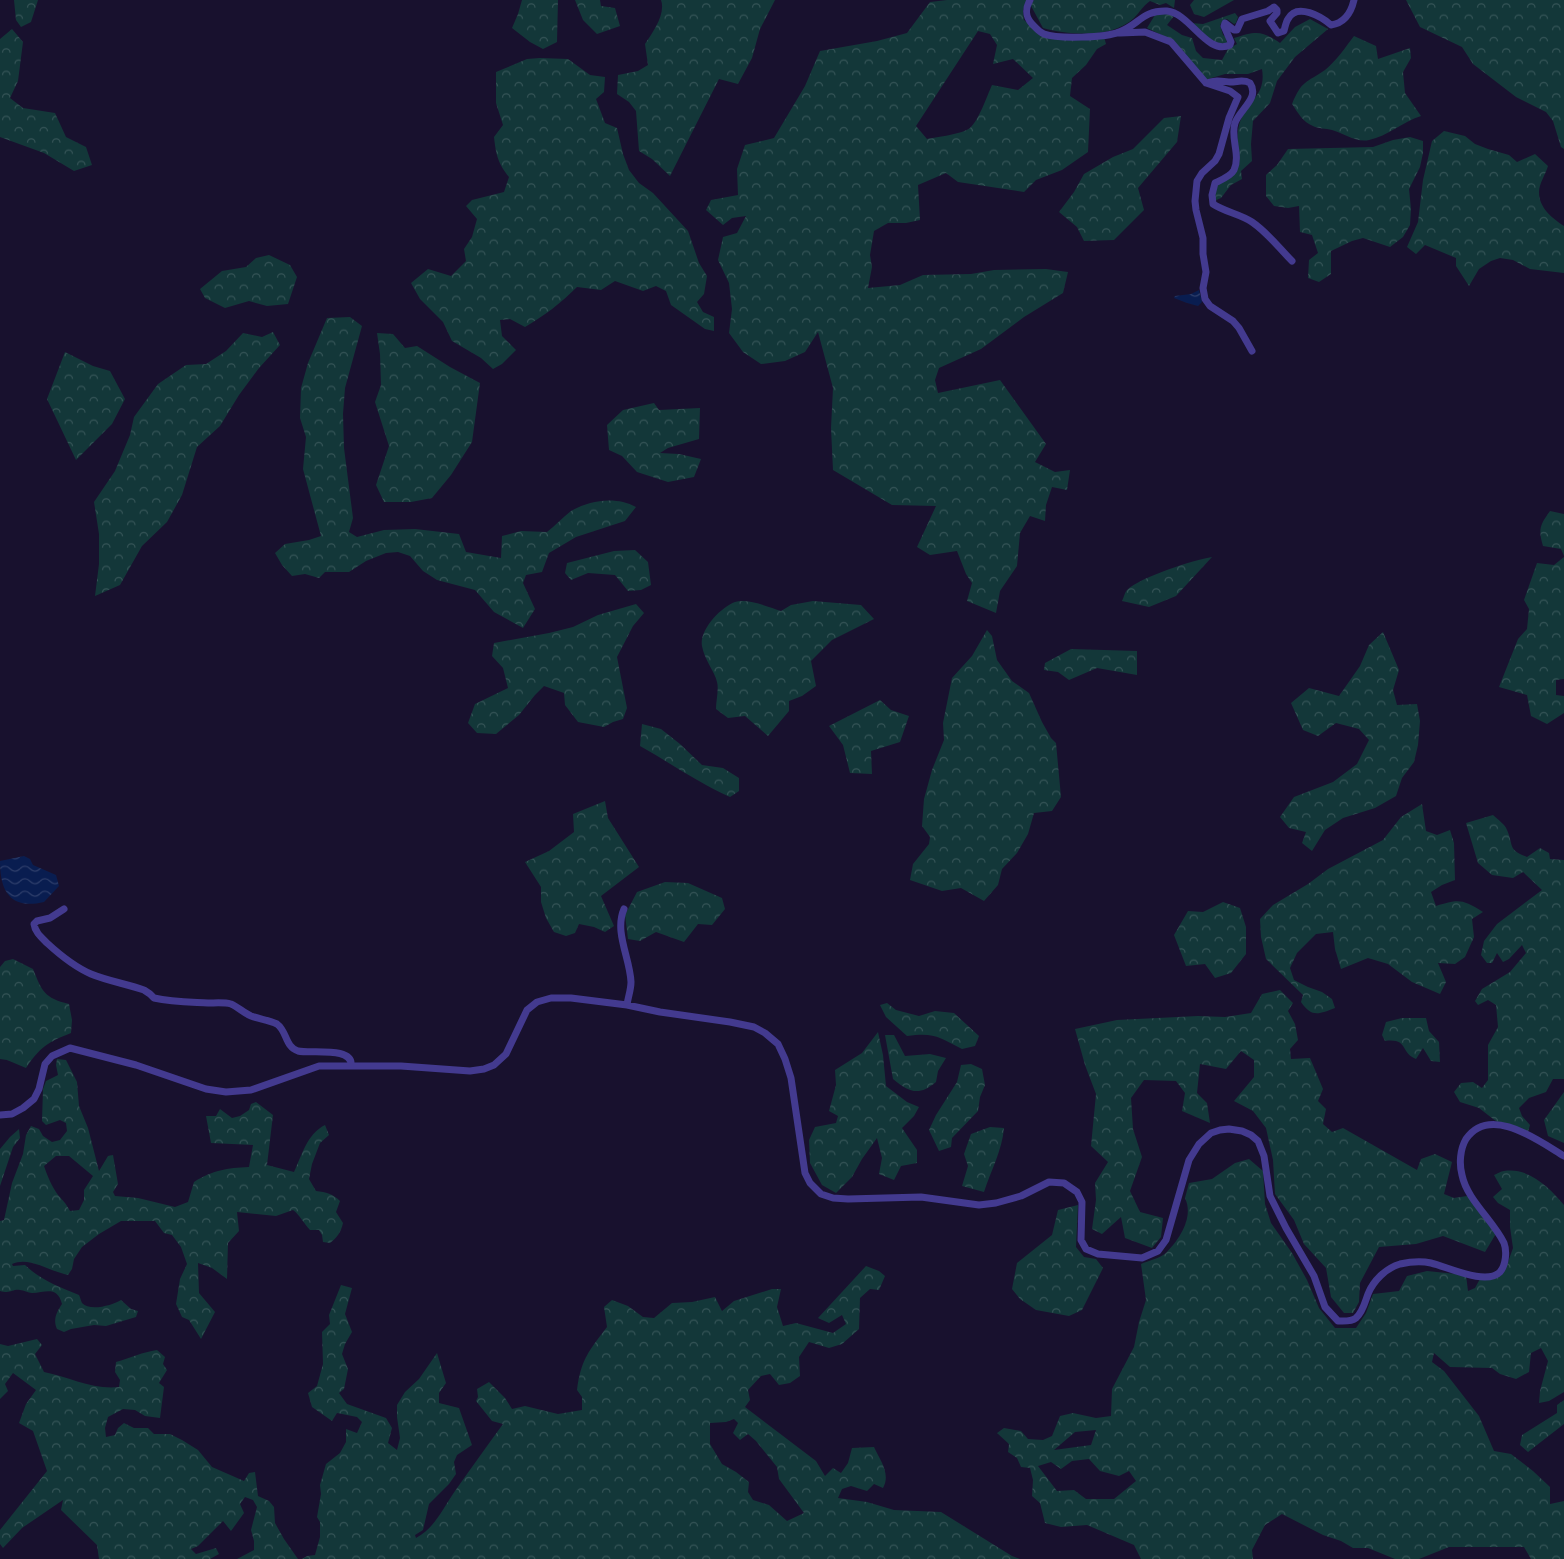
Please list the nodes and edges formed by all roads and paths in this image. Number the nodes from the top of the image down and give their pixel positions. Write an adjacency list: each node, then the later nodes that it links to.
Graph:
1 (1030, 0): 3 (street)
2 (1354, 0): 3 (street)
3 (1119, 33): 4 (street)
4 (1206, 84): 5 (street); 6 (street)
5 (1292, 261)
6 (1252, 351)
7 (64, 909): 10 (street)
8 (624, 909): 9 (street)
9 (627, 1005): 10 (street); 12 (street)
10 (351, 1066): 11 (street)
11 (0, 1115)
12 (1564, 1156)

